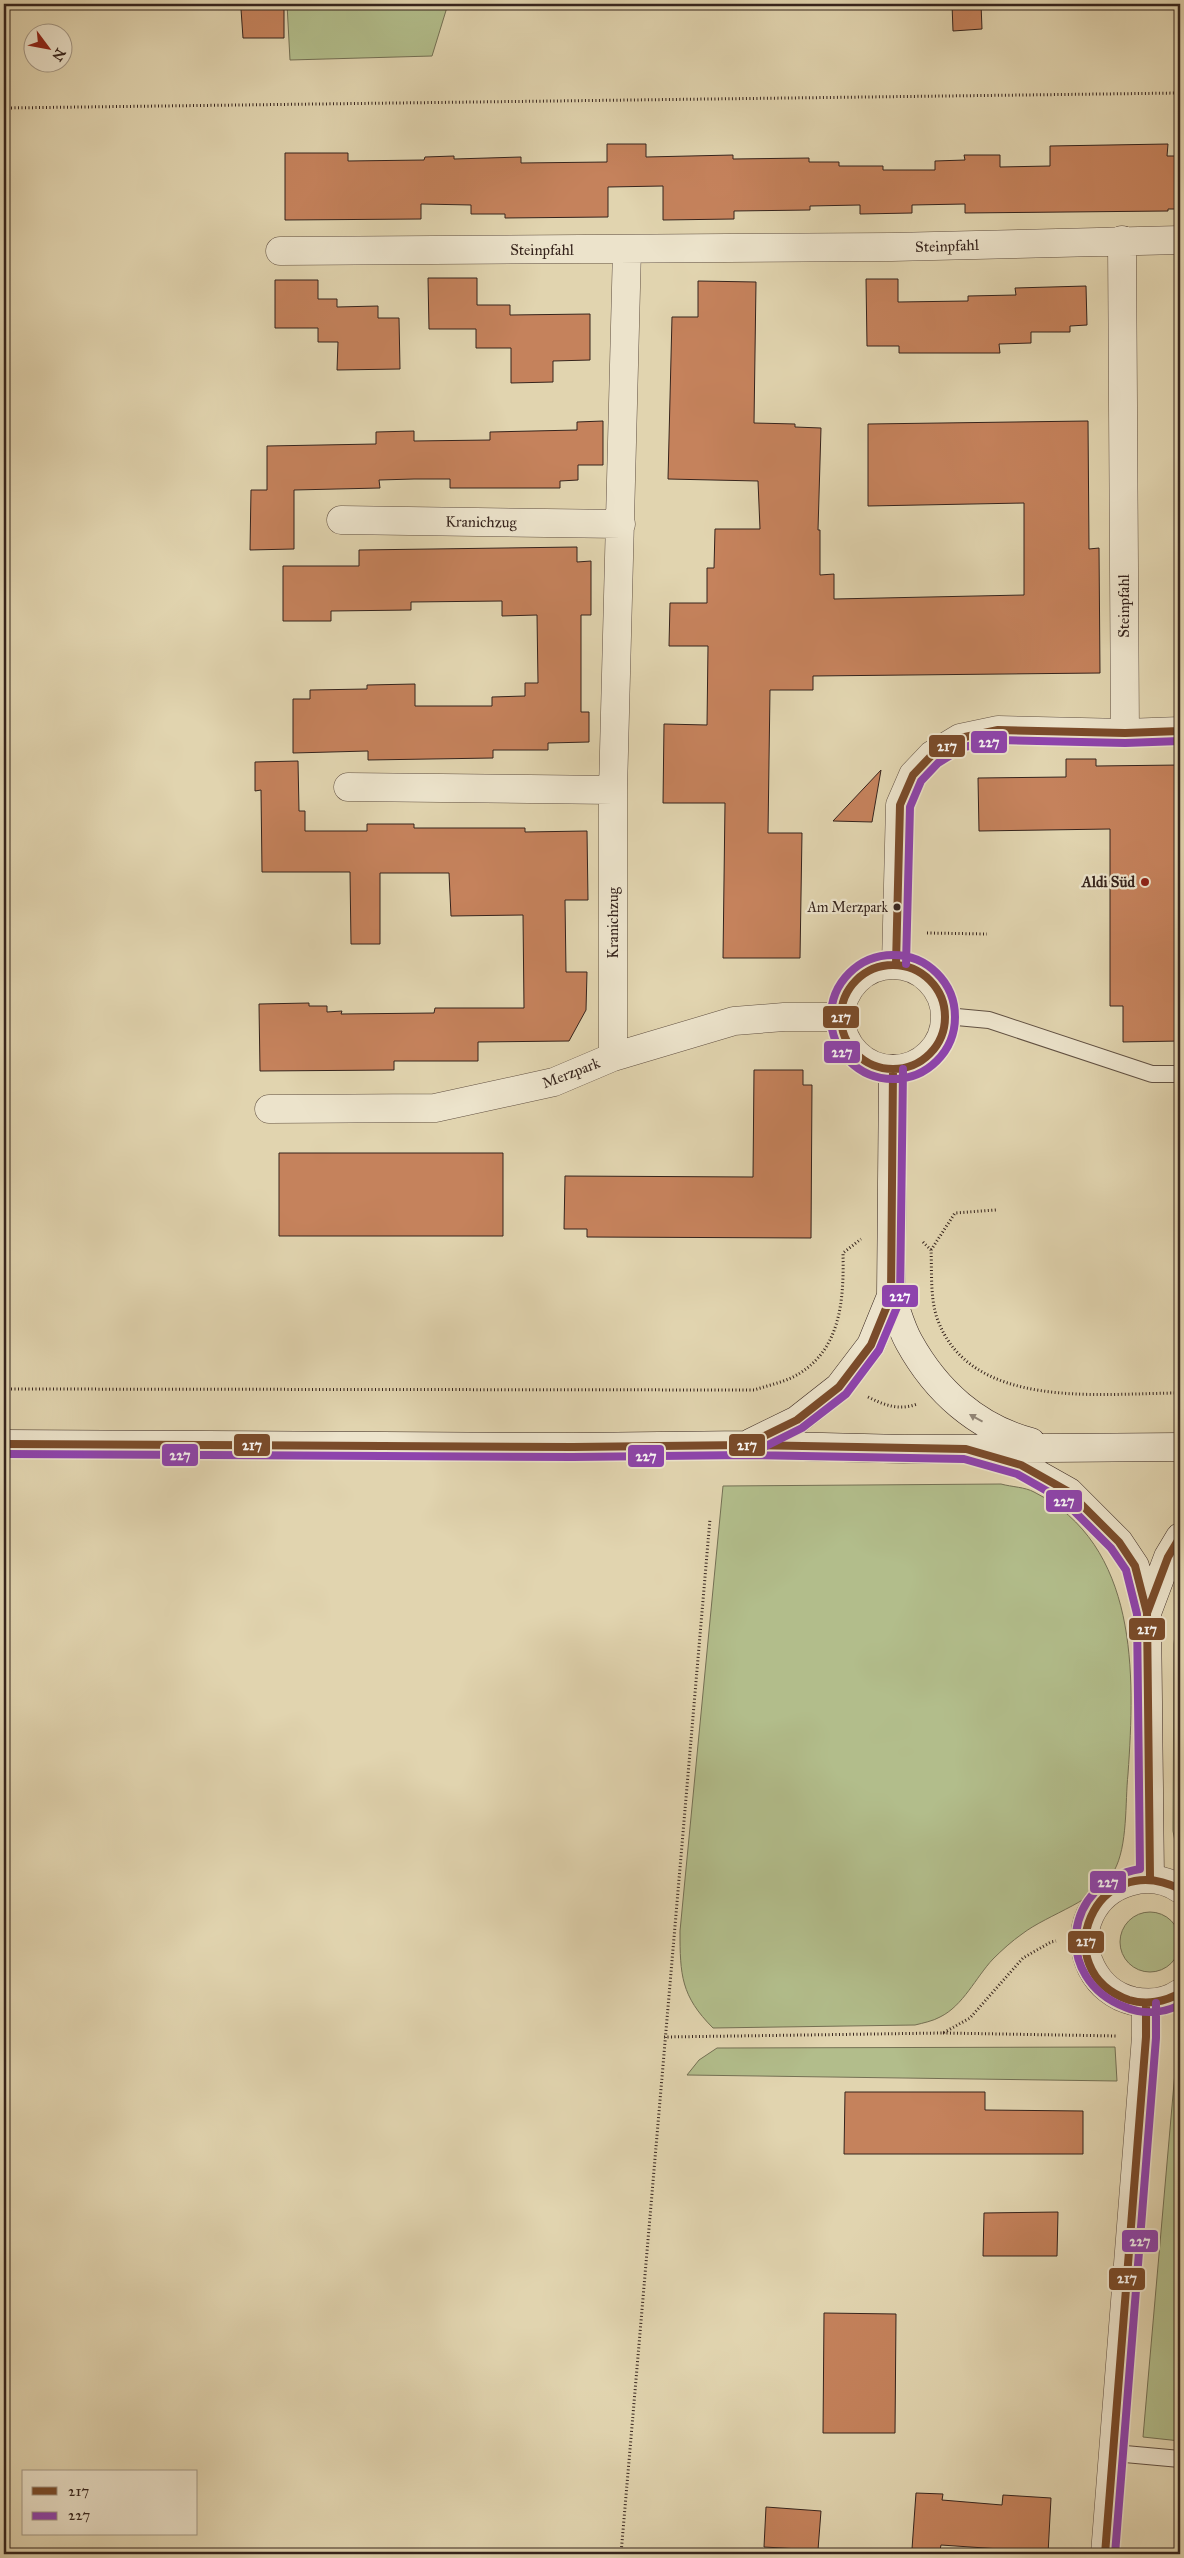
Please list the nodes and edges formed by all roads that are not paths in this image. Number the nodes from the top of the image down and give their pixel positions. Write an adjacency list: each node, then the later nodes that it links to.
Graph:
1 (1122, 240): 2 (street); 3 (street, Steinpfahl); 8 (street, Steinpfahl)
2 (1180, 240)
3 (627, 249): 4 (street, Steinpfahl); 6 (street, Kranichzug)
4 (280, 251)
5 (341, 520): 6 (street, Kranichzug)
6 (621, 524): 10 (street, Kranichzug)
7 (1180, 731): 8 (street)
8 (1125, 733): 11 (street)
9 (348, 788): 10 (street)
10 (613, 790): 14 (street, Kranichzug)
11 (896, 964): 12 (street); 13 (street)
12 (946, 1016): 15 (street); 16 (lane)
13 (840, 1017): 14 (street, Merzpark); 15 (street)
14 (613, 1057): 17 (street, Merzpark)
15 (893, 1070): 18 (street)
16 (1180, 1074)
17 (269, 1109)
18 (891, 1296): 20 (street); 22 (street, one-way to 18)
19 (4, 1444): 20 (street)
20 (746, 1445): 23 (street)
21 (1180, 1447): 22 (street)
22 (1054, 1448): 23 (street)
23 (966, 1449): 25 (street)
24 (1180, 1537): 25 (street)
25 (1147, 1613): 26 (street)
26 (1150, 1877): 27 (street); 29 (street)
27 (1180, 1889)
28 (1180, 1993): 29 (street)
29 (1146, 2003): 30 (street)
30 (1114, 2453): 31 (lane); 32 (street)
31 (1180, 2459)
32 (1106, 2554)

